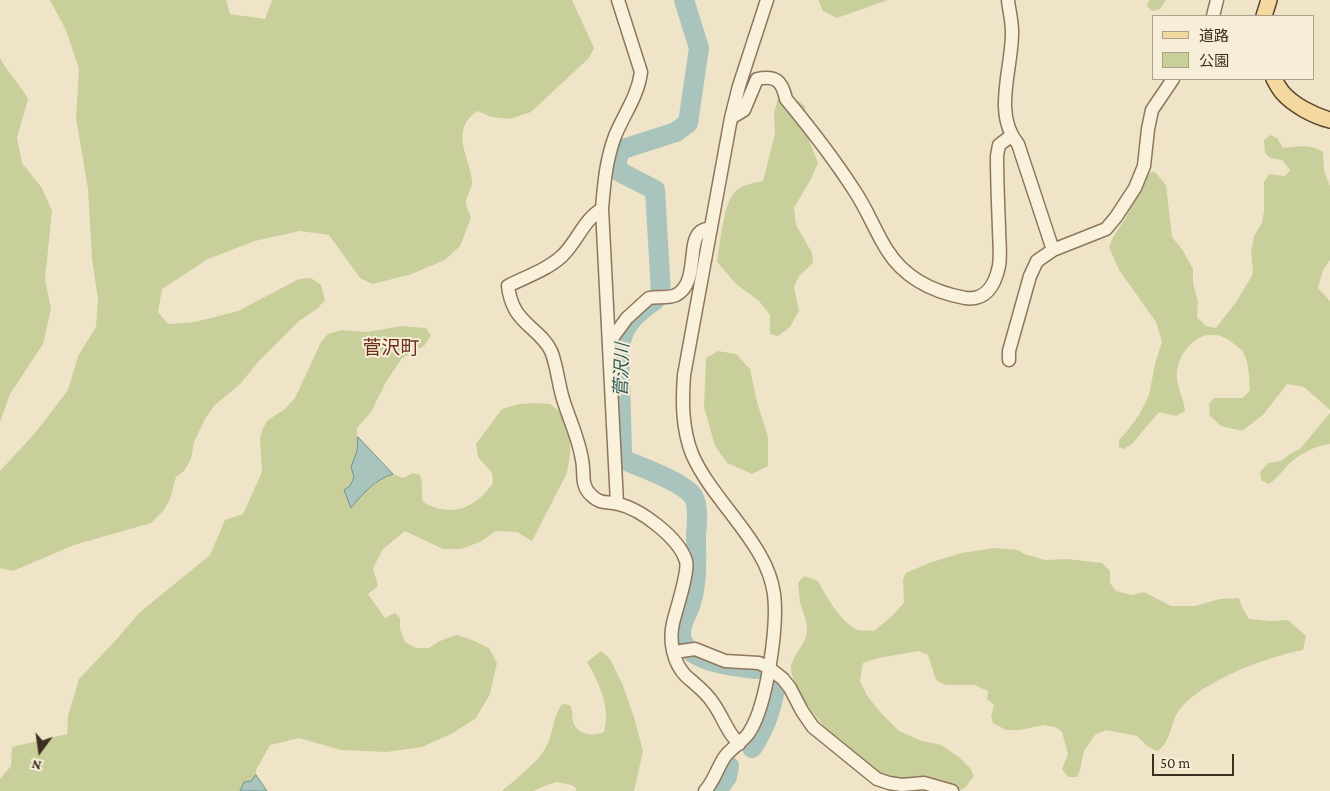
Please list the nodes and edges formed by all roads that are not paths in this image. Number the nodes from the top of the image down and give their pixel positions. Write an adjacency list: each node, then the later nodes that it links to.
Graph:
1 (618, 0): 13 (street)
2 (767, 0): 10 (street)
3 (1008, 0): 12 (street)
4 (1217, 0): 6 (street)
5 (1269, 0): 7 (main road)
6 (1213, 15)
7 (1264, 15)
8 (1172, 80): 15 (street)
9 (1275, 80): 11 (main road)
10 (731, 118): 12 (street); 14 (street)
11 (1330, 120)
12 (1011, 136): 15 (street)
13 (602, 209): 16 (street); 18 (street)
14 (711, 228): 16 (street); 20 (street)
15 (1053, 250): 17 (street)
16 (610, 341): 18 (street)
17 (1009, 360)
18 (617, 503): 19 (street)
19 (684, 651): 20 (street); 21 (street)
20 (769, 668): 21 (street); 23 (street)
21 (739, 744): 22 (street)
22 (705, 791)
23 (952, 791)

